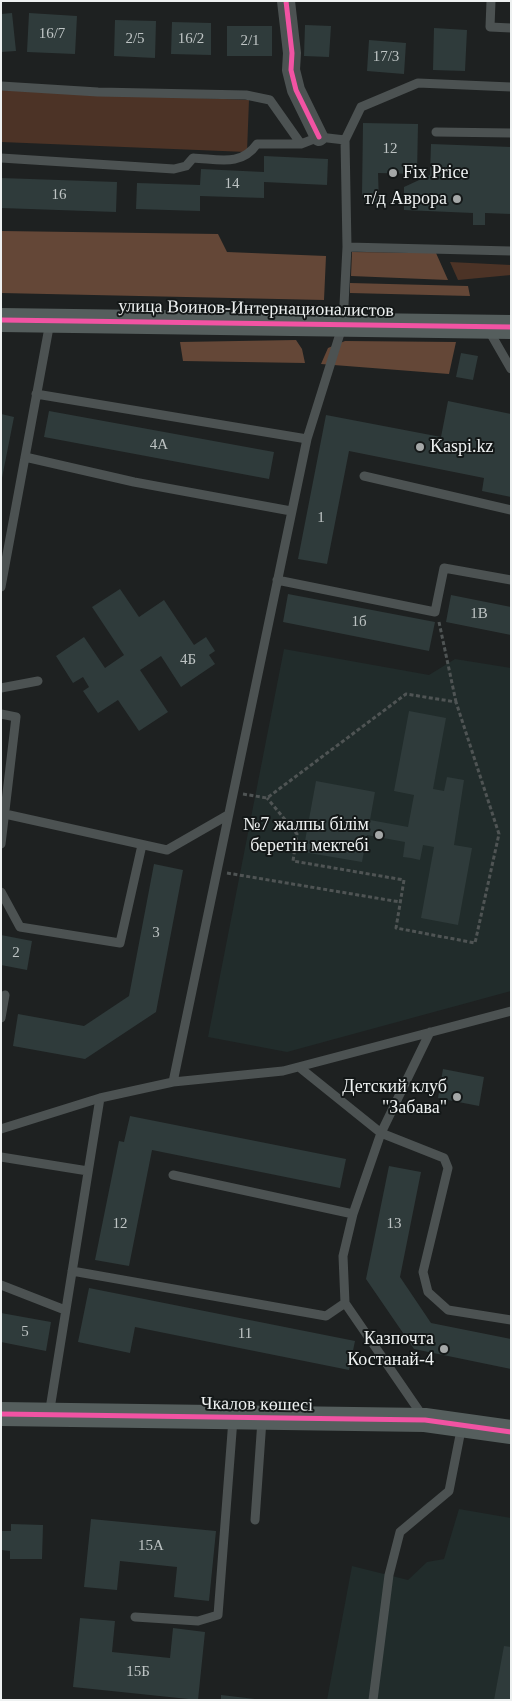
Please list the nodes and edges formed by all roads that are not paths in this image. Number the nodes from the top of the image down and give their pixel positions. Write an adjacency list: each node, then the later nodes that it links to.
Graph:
1 (286, 1): 8 (street)
2 (491, 1): 3 (lane)
3 (511, 28)
4 (1, 86): 10 (lane)
5 (511, 87): 9 (lane)
6 (436, 132): 7 (lane)
7 (511, 133)
8 (320, 137): 9 (lane); 10 (lane)
9 (344, 140): 12 (lane)
10 (301, 144): 11 (lane)
11 (1, 158)
12 (347, 247): 13 (lane); 16 (lane)
13 (511, 251)
14 (1, 320): 15 (street, улица Воинов-Интернационалистов)
15 (50, 320): 16 (street, улица Воинов-Интернационалистов); 20 (lane)
16 (343, 324): 17 (street, улица Воинов-Интернационалистов); 21 (lane)
17 (486, 327): 18 (street, улица Воинов-Интернационалистов); 19 (lane)
18 (511, 327)
19 (511, 369)
20 (36, 394): 21 (lane); 22 (lane)
21 (307, 439): 25 (lane)
22 (25, 457): 25 (lane); 28 (lane)
23 (364, 476): 24 (lane)
24 (511, 510)
25 (291, 511): 26 (lane)
26 (276, 580): 27 (lane); 33 (lane)
27 (511, 580)
28 (1, 587)
29 (38, 681): 30 (lane)
30 (1, 688)
31 (1, 714): 32 (lane)
32 (5, 814): 34 (lane); 35 (lane)
33 (228, 815): 35 (lane); 42 (lane)
34 (1, 844)
35 (142, 845): 36 (lane)
36 (1, 892)
37 (6, 995): 39 (lane)
38 (511, 1011): 40 (lane)
39 (1, 1018)
40 (430, 1032): 41 (lane); 45 (lane)
41 (299, 1067): 42 (lane); 45 (lane)
42 (173, 1082): 43 (lane)
43 (100, 1098): 44 (lane); 47 (lane)
44 (1, 1128)
45 (381, 1133): 49 (lane); 54 (lane)
46 (1, 1157): 47 (lane)
47 (88, 1171): 50 (lane)
48 (174, 1175): 49 (lane)
49 (353, 1214): 52 (lane)
50 (72, 1271): 52 (lane); 53 (lane)
51 (1, 1285): 53 (lane)
52 (345, 1303): 59 (lane)
53 (66, 1310): 56 (lane)
54 (511, 1320)
55 (1, 1414): 56 (street, Чкалов көшесі)
56 (49, 1415): 57 (street, Чкалов көшесі)
57 (233, 1419): 58 (street, Чкалов көшесі); 63 (lane)
58 (262, 1419): 59 (street, Чкалов көшесі); 62 (lane)
59 (425, 1420): 60 (street, Чкалов көшесі)
60 (462, 1425): 61 (street, Чкалов көшесі); 64 (lane)
61 (511, 1432)
62 (255, 1520)
63 (135, 1617)
64 (374, 1700)

